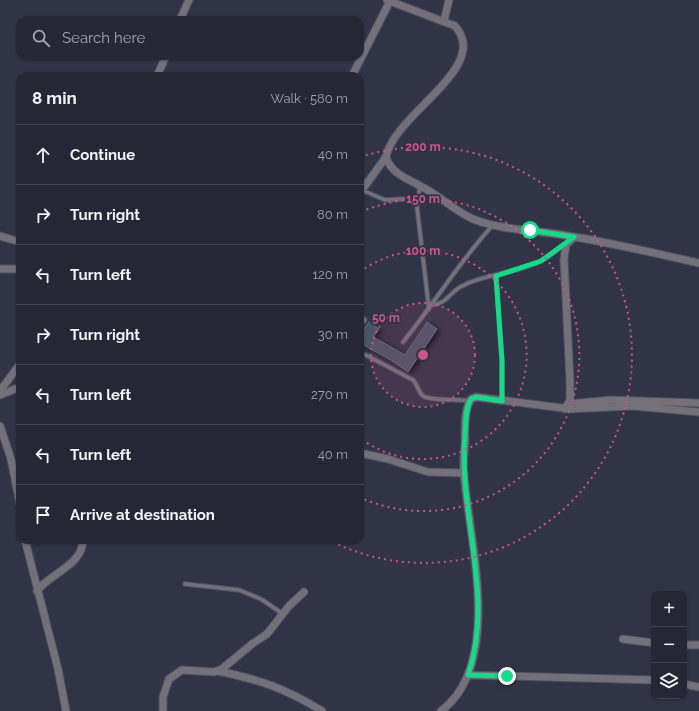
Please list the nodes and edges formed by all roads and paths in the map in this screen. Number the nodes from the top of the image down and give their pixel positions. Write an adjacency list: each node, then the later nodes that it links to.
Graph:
1 (189, 0): 4 (street)
2 (450, 0): 5 (street)
3 (388, 1): 5 (street); 6 (street)
4 (182, 16)
5 (444, 21): 11 (street)
6 (364, 51)
7 (164, 60): 9 (street)
8 (360, 60): 10 (street)
9 (159, 72)
10 (354, 72)
11 (386, 157): 12 (street); 13 (street)
12 (420, 185): 15 (lane); 16 (street)
13 (364, 187)
14 (364, 191): 15 (lane)
15 (418, 198): 26 (lane)
16 (493, 225): 18 (street); 25 (lane)
17 (0, 236): 19 (street)
18 (574, 237): 20 (street); 21 (street)
19 (16, 241)
20 (568, 242): 24 (lane); 36 (street)
21 (699, 263)
22 (0, 269): 23 (street)
23 (16, 269)
24 (496, 276): 25 (lane); 34 (lane)
25 (432, 306): 26 (lane)
26 (429, 310): 27 (lane)
27 (403, 342)
28 (366, 355): 33 (lane)
29 (16, 369): 31 (street)
30 (16, 389): 32 (street)
31 (0, 391)
32 (0, 395)
33 (470, 400): 34 (street); 40 (street)
34 (502, 401): 36 (street)
35 (699, 403): 36 (street)
36 (567, 407): 37 (street)
37 (699, 412)
38 (0, 426): 41 (street)
39 (364, 454): 40 (street)
40 (464, 473): 53 (street)
41 (16, 484)
42 (26, 544): 45 (street)
43 (82, 544): 45 (street)
44 (185, 584): 47 (lane)
45 (37, 591): 57 (street)
46 (304, 592): 47 (street)
47 (283, 614): 52 (street)
48 (624, 639): 49 (street)
49 (651, 643)
50 (687, 645): 51 (street)
51 (699, 645)
52 (218, 671): 58 (street); 59 (street)
53 (468, 675): 54 (street); 60 (street)
54 (651, 680)
55 (687, 685): 56 (street)
56 (699, 687)
57 (66, 711)
58 (163, 711)
59 (322, 711)
60 (441, 711)

